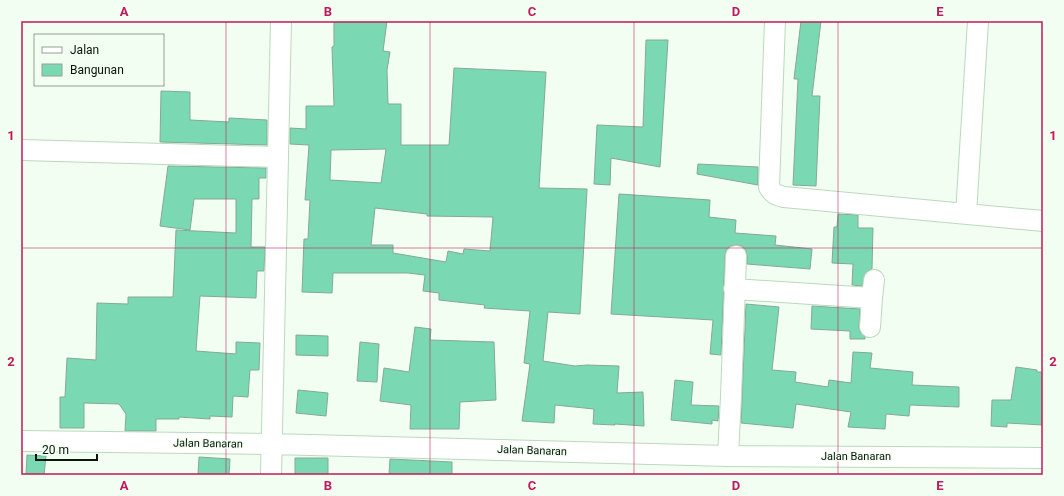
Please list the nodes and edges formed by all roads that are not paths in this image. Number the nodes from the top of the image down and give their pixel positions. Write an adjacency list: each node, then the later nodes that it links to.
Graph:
1 (281, 21): 5 (street)
2 (776, 21): 6 (street)
3 (978, 21): 6 (street)
4 (21, 150): 5 (street)
5 (278, 157): 12 (street)
6 (966, 214): 7 (street)
7 (1043, 221)
8 (736, 256): 9 (street)
9 (734, 289): 10 (street); 13 (street)
10 (870, 327)
11 (21, 441): 12 (street, Jalan Banaran)
12 (272, 444): 13 (street, Jalan Banaran); 15 (street)
13 (728, 456): 14 (street, Jalan Banaran)
14 (1043, 458)
15 (271, 475)

